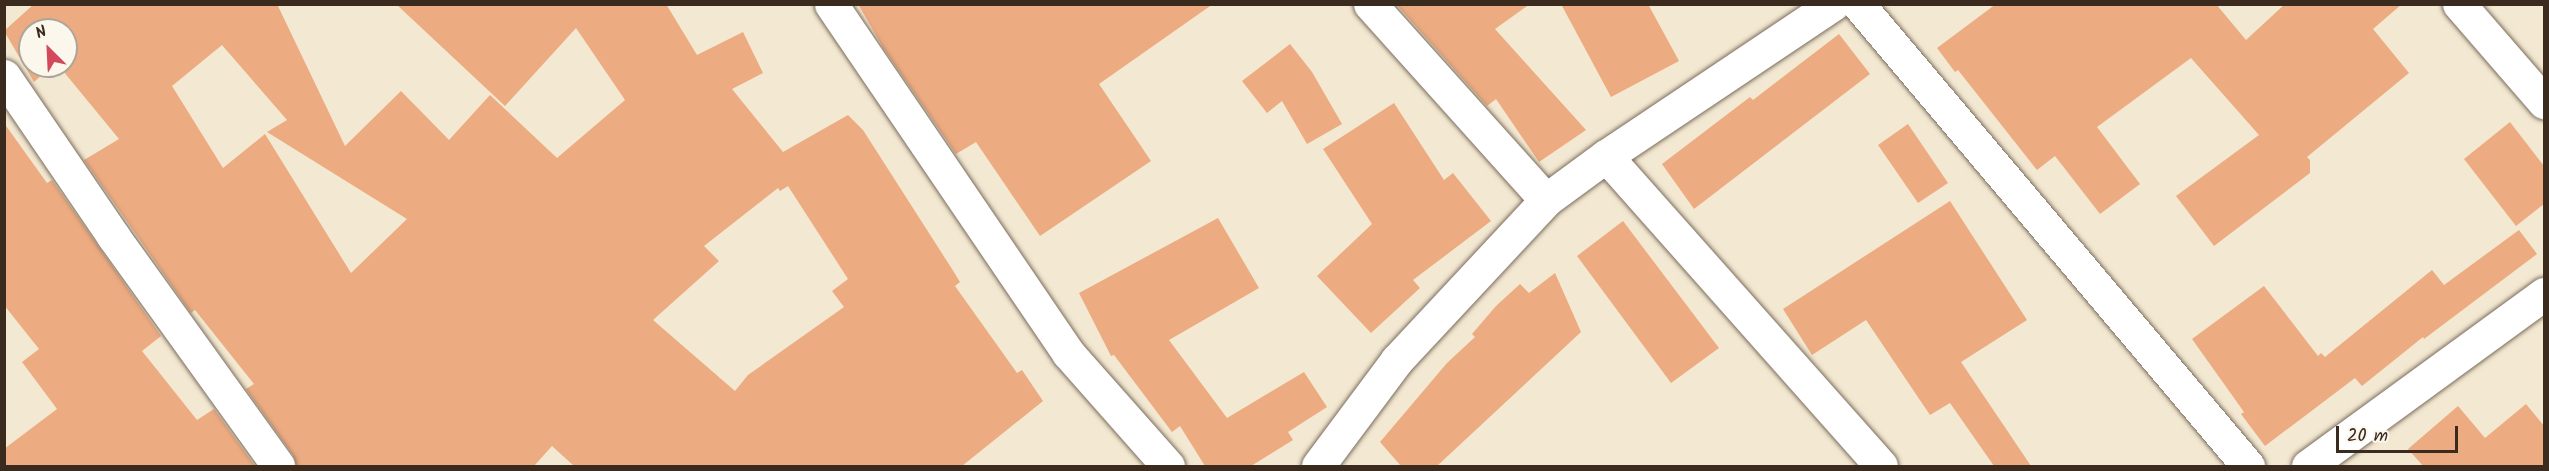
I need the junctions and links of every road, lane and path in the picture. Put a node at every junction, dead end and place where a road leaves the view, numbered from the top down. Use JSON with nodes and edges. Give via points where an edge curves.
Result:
{"nodes":[{"id":1,"x":831,"y":4,"type":"edge"},
{"id":2,"x":1370,"y":4,"type":"edge"},
{"id":3,"x":1833,"y":4,"type":"edge"},
{"id":4,"x":1858,"y":4,"type":"edge"},
{"id":5,"x":2459,"y":4,"type":"edge"},
{"id":6,"x":4,"y":76,"type":"edge"},
{"id":7,"x":2544,"y":102,"type":"edge"},
{"id":8,"x":1606,"y":156,"type":"junction"},
{"id":9,"x":1546,"y":200,"type":"junction"},
{"id":10,"x":2544,"y":294,"type":"edge"},
{"id":11,"x":278,"y":466,"type":"edge"},
{"id":12,"x":1168,"y":466,"type":"edge"},
{"id":13,"x":1318,"y":466,"type":"edge"},
{"id":14,"x":1881,"y":466,"type":"edge"},
{"id":15,"x":2248,"y":466,"type":"edge"},
{"id":16,"x":2308,"y":466,"type":"edge"}],
"edges":[{"from":1,"to":12,"type":"street","via":[[1068,352]]},
{"from":2,"to":9,"type":"street"},
{"from":3,"to":8,"type":"street"},
{"from":4,"to":15,"type":"street"},
{"from":5,"to":7,"type":"street"},
{"from":6,"to":11,"type":"street"},
{"from":8,"to":9,"type":"street"},
{"from":8,"to":14,"type":"street"},
{"from":9,"to":13,"type":"street","via":[[1397,360]]},
{"from":10,"to":16,"type":"street"}]}
